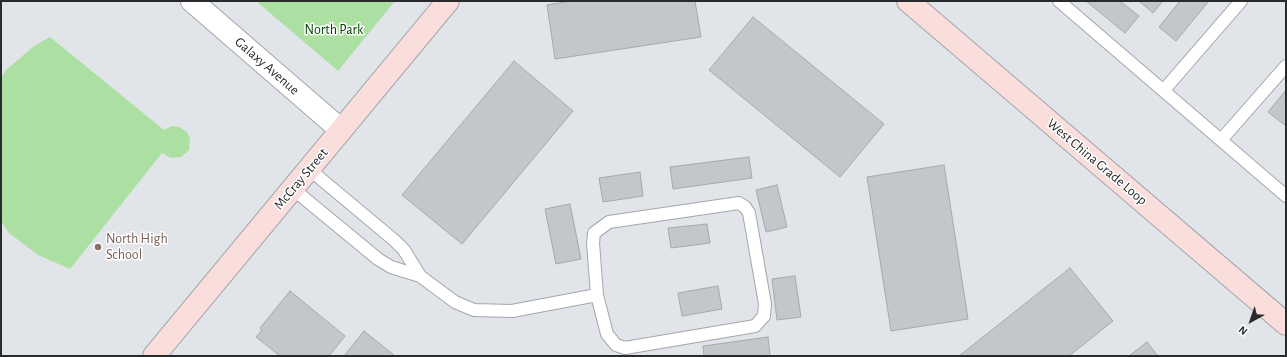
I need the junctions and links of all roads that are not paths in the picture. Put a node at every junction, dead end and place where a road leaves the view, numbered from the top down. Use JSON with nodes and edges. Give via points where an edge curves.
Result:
{"nodes":[{"id":1,"x":192,"y":1,"type":"edge"},
{"id":2,"x":448,"y":1,"type":"edge"},
{"id":3,"x":908,"y":1,"type":"edge"},
{"id":4,"x":1059,"y":1,"type":"edge"},
{"id":5,"x":1241,"y":1,"type":"edge"},
{"id":6,"x":1286,"y":66,"type":"edge"},
{"id":7,"x":1164,"y":90,"type":"junction"},
{"id":8,"x":341,"y":130,"type":"junction"},
{"id":9,"x":1221,"y":140,"type":"junction"},
{"id":10,"x":309,"y":169,"type":"junction"},
{"id":11,"x":293,"y":189,"type":"junction"},
{"id":12,"x":1286,"y":196,"type":"edge"},
{"id":13,"x":420,"y":276,"type":"junction"},
{"id":14,"x":597,"y":295,"type":"junction"},
{"id":15,"x":1286,"y":324,"type":"edge"},
{"id":16,"x":154,"y":356,"type":"edge"}],
"edges":[{"from":1,"to":8,"type":"street","name":"Galaxy Avenue"},
{"from":2,"to":8,"type":"main road","name":"McCray Street"},
{"from":3,"to":15,"type":"main road","name":"West China Grade Loop"},
{"from":4,"to":7,"type":"lane"},
{"from":5,"to":7,"type":"lane"},
{"from":6,"to":9,"type":"lane"},
{"from":7,"to":9,"type":"lane"},
{"from":8,"to":10,"type":"main road","name":"McCray Street"},
{"from":9,"to":12,"type":"lane"},
{"from":10,"to":11,"type":"main road","name":"McCray Street"},
{"from":10,"to":13,"type":"lane","via":[[394,240],[404,250]]},
{"from":11,"to":13,"type":"lane","via":[[391,268]]},
{"from":11,"to":16,"type":"main road","name":"McCray Street"},
{"from":13,"to":14,"type":"lane","via":[[455,302],[474,310],[512,311]]},
{"from":14,"to":14,"type":"lane","via":[[607,334],[616,345],[625,348],[755,326],[764,316],[765,304],[749,214],[739,203],[609,222],[594,233],[592,243]]}]}
